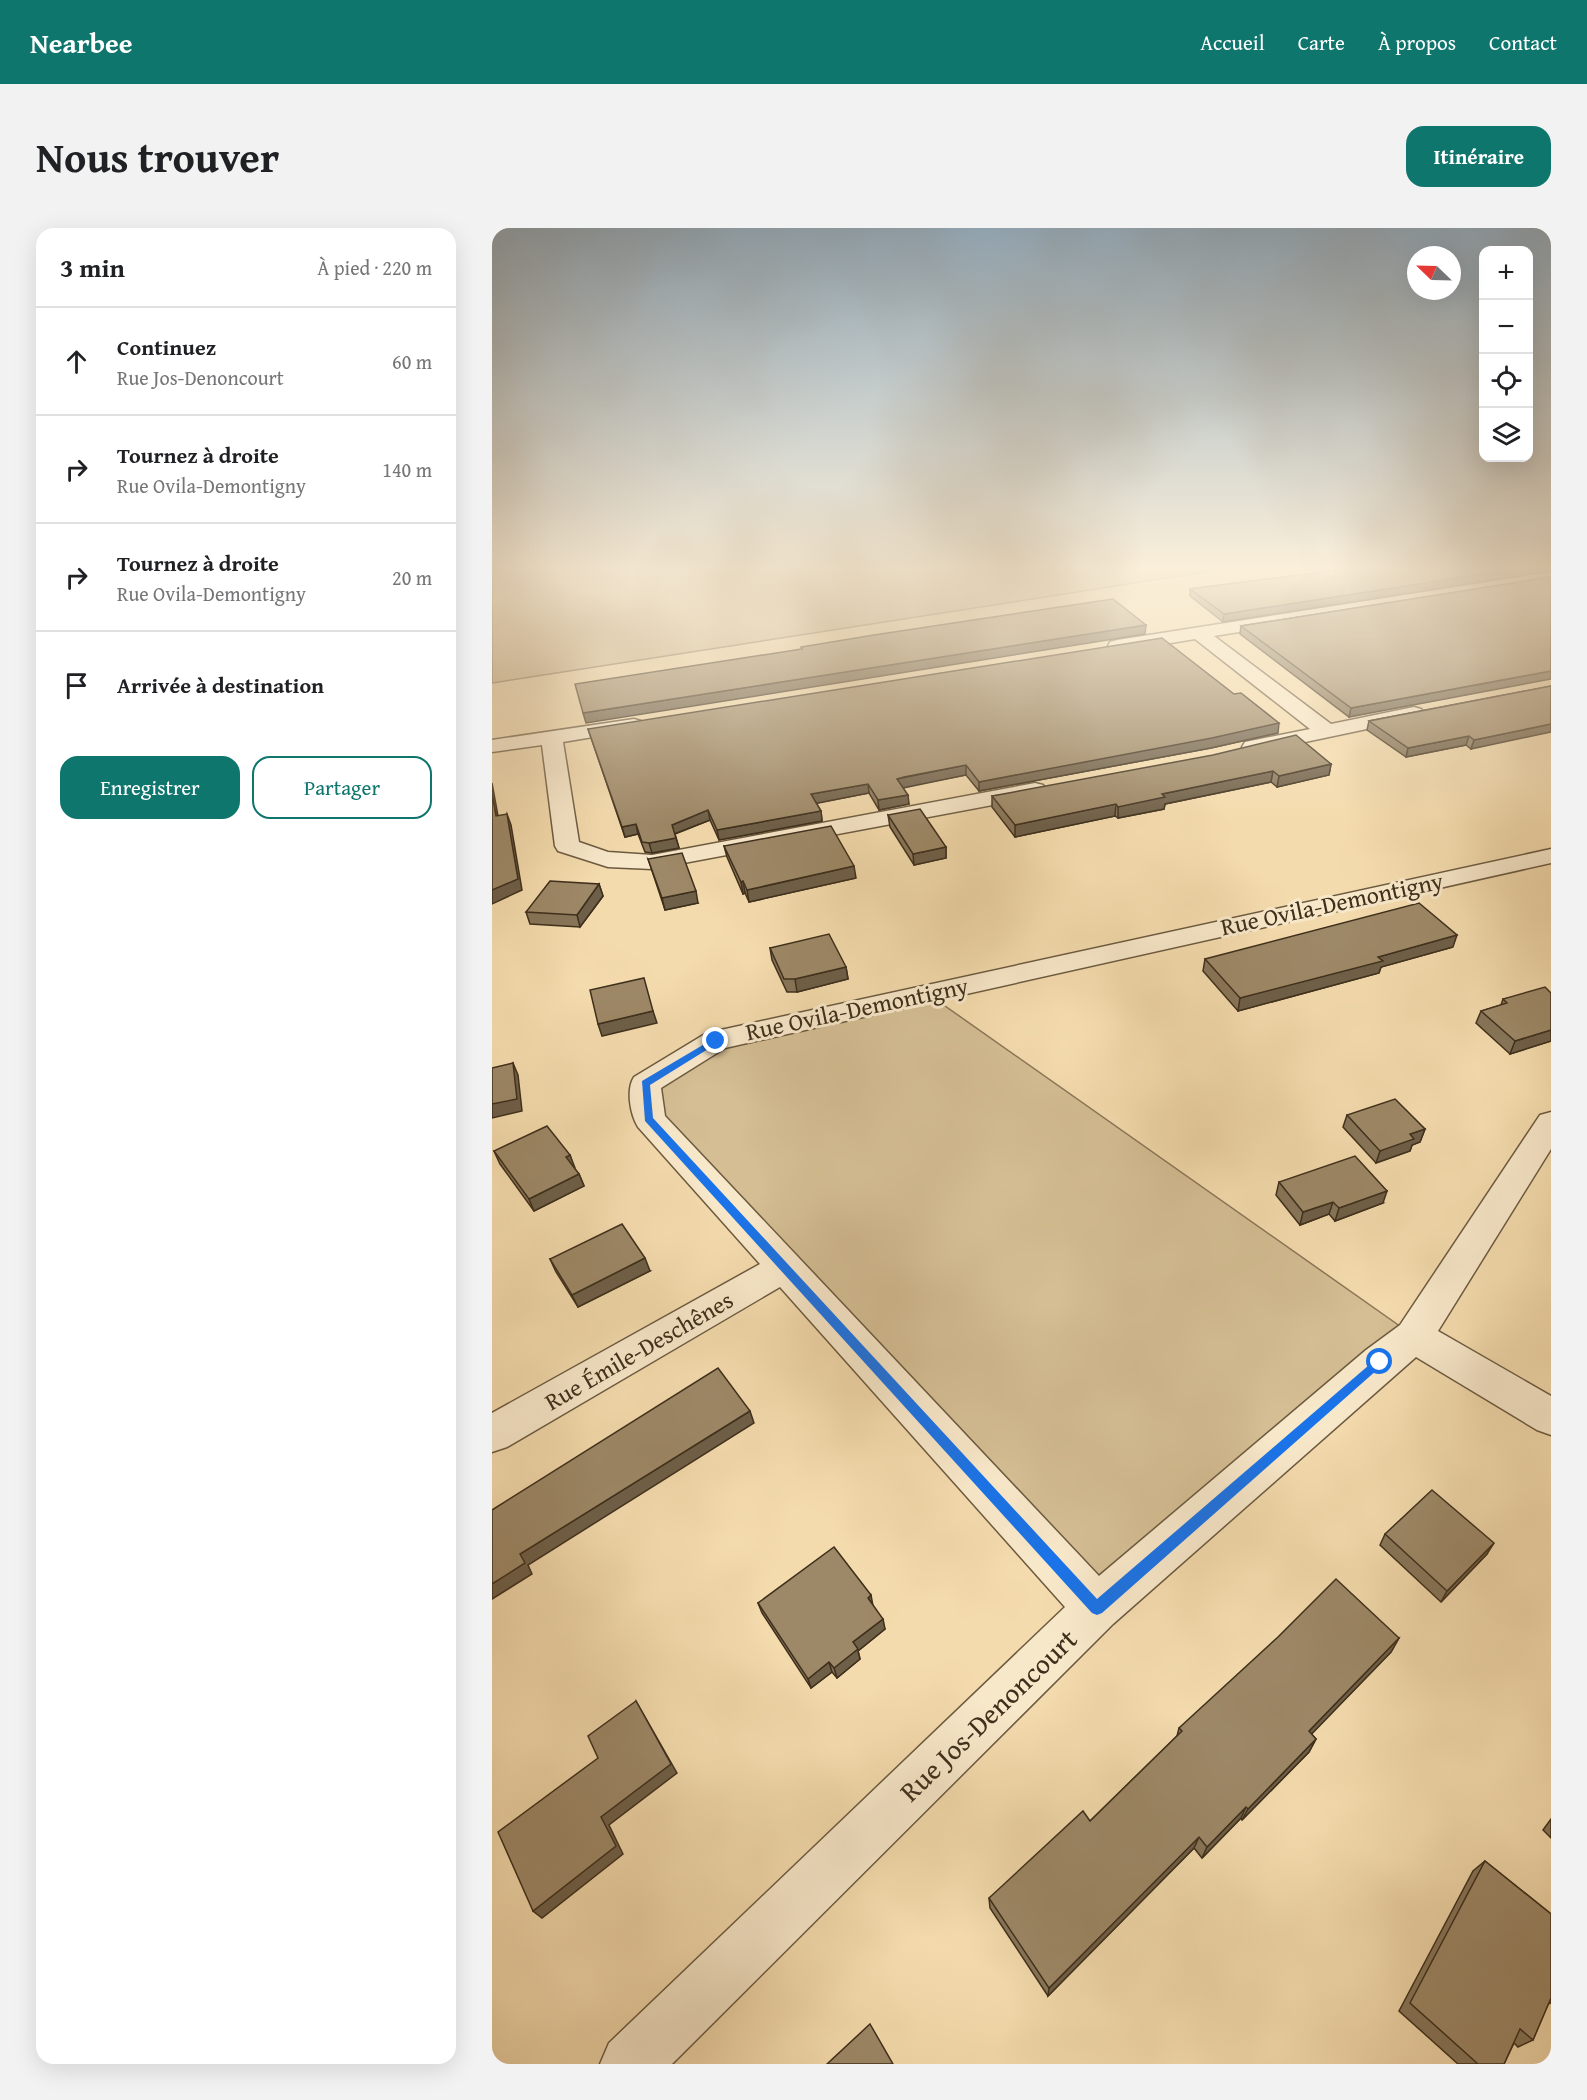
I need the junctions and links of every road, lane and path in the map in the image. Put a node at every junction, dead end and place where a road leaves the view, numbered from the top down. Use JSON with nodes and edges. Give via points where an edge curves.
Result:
{"nodes":[{"id":1,"x":1226,"y":654,"type":"edge"},
{"id":2,"x":1438,"y":708,"type":"edge"},
{"id":3,"x":658,"y":721,"type":"edge"},
{"id":4,"x":1325,"y":730,"type":"junction"},
{"id":5,"x":552,"y":738,"type":"junction"},
{"id":6,"x":492,"y":746,"type":"edge"},
{"id":7,"x":1234,"y":752,"type":"edge"},
{"id":8,"x":1059,"y":786,"type":"edge"},
{"id":9,"x":1551,"y":856,"type":"edge"},
{"id":10,"x":1551,"y":1123,"type":"edge"},
{"id":11,"x":785,"y":1267,"type":"junction"},
{"id":12,"x":1414,"y":1336,"type":"junction"},
{"id":13,"x":1551,"y":1417,"type":"edge"},
{"id":14,"x":492,"y":1434,"type":"edge"},
{"id":15,"x":1097,"y":1608,"type":"junction"},
{"id":16,"x":630,"y":2064,"type":"edge"}],
"edges":[{"from":1,"to":4,"type":"street"},
{"from":2,"to":4,"type":"street"},
{"from":3,"to":5,"type":"street"},
{"from":4,"to":7,"type":"street"},
{"from":5,"to":6,"type":"street"},
{"from":5,"to":8,"type":"street","via":[[567,846],[617,862],[652,862]]},
{"from":9,"to":11,"type":"street","name":"Rue Ovila-Demontigny","via":[[716,1041],[645,1083],[649,1119]]},
{"from":10,"to":12,"type":"street","name":"Rue Jos-Denoncourt"},
{"from":11,"to":14,"type":"street","name":"Rue Émile-Deschênes"},
{"from":11,"to":15,"type":"street","name":"Rue Ovila-Demontigny"},
{"from":12,"to":13,"type":"street"},
{"from":12,"to":15,"type":"street","name":"Rue Jos-Denoncourt"},
{"from":15,"to":16,"type":"street","name":"Rue Jos-Denoncourt"}]}
